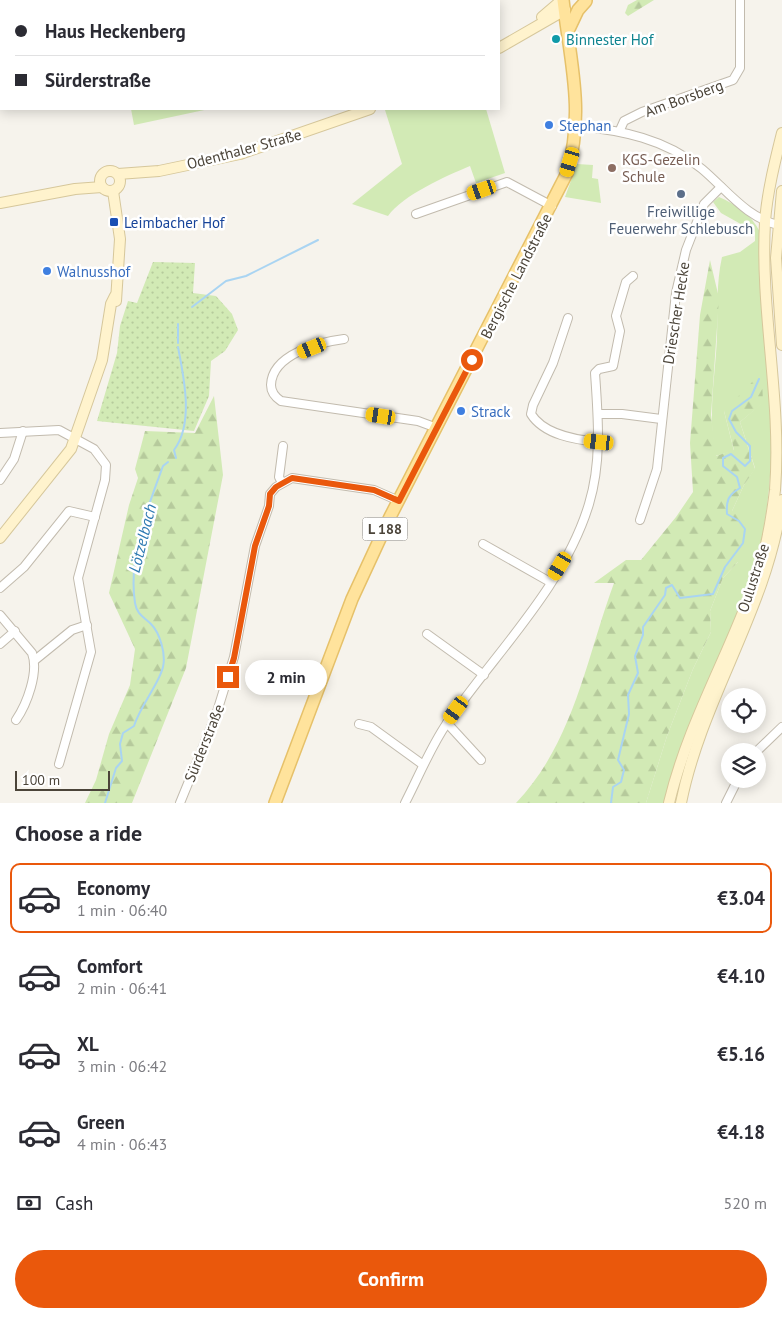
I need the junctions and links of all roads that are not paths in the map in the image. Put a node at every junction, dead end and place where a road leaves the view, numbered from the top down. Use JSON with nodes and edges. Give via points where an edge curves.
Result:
{"nodes":[{"id":1,"x":740,"y":0,"type":"edge"},
{"id":2,"x":588,"y":1,"type":"edge"},
{"id":3,"x":563,"y":3,"type":"edge"},
{"id":4,"x":539,"y":24,"type":"junction"},
{"id":5,"x":568,"y":31,"type":"junction"},
{"id":6,"x":518,"y":36,"type":"junction"},
{"id":7,"x":500,"y":47,"type":"edge"},
{"id":8,"x":367,"y":110,"type":"edge"},
{"id":9,"x":576,"y":126,"type":"junction"},
{"id":10,"x":620,"y":130,"type":"junction"},
{"id":11,"x":782,"y":133,"type":"edge"},
{"id":12,"x":101,"y":182,"type":"junction"},
{"id":13,"x":117,"y":183,"type":"junction"},
{"id":14,"x":721,"y":187,"type":"junction"},
{"id":15,"x":782,"y":193,"type":"edge"},
{"id":16,"x":0,"y":204,"type":"edge"},
{"id":17,"x":552,"y":206,"type":"junction"},
{"id":18,"x":416,"y":214,"type":"dead end"},
{"id":19,"x":765,"y":221,"type":"junction"},
{"id":20,"x":780,"y":226,"type":"edge"},
{"id":21,"x":782,"y":246,"type":"edge"},
{"id":22,"x":776,"y":258,"type":"junction"},
{"id":23,"x":633,"y":276,"type":"dead end"},
{"id":24,"x":568,"y":318,"type":"dead end"},
{"id":25,"x":344,"y":339,"type":"dead end"},
{"id":26,"x":782,"y":345,"type":"edge"},
{"id":27,"x":599,"y":414,"type":"junction"},
{"id":28,"x":661,"y":419,"type":"junction"},
{"id":29,"x":437,"y":428,"type":"junction"},
{"id":30,"x":23,"y":432,"type":"junction"},
{"id":31,"x":0,"y":433,"type":"edge"},
{"id":32,"x":74,"y":438,"type":"junction"},
{"id":33,"x":599,"y":442,"type":"junction"},
{"id":34,"x":283,"y":446,"type":"dead end"},
{"id":35,"x":0,"y":480,"type":"edge"},
{"id":36,"x":282,"y":483,"type":"junction"},
{"id":37,"x":782,"y":500,"type":"edge"},
{"id":38,"x":399,"y":501,"type":"junction"},
{"id":39,"x":94,"y":517,"type":"junction"},
{"id":40,"x":640,"y":520,"type":"dead end"},
{"id":41,"x":0,"y":538,"type":"edge"},
{"id":42,"x":483,"y":544,"type":"dead end"},
{"id":43,"x":550,"y":582,"type":"junction"},
{"id":44,"x":0,"y":588,"type":"edge"},
{"id":45,"x":0,"y":615,"type":"edge"},
{"id":46,"x":87,"y":625,"type":"junction"},
{"id":47,"x":15,"y":631,"type":"junction"},
{"id":48,"x":427,"y":634,"type":"dead end"},
{"id":49,"x":0,"y":644,"type":"edge"},
{"id":50,"x":35,"y":660,"type":"junction"},
{"id":51,"x":484,"y":675,"type":"junction"},
{"id":52,"x":16,"y":720,"type":"dead end"},
{"id":53,"x":447,"y":723,"type":"junction"},
{"id":54,"x":359,"y":724,"type":"dead end"},
{"id":55,"x":782,"y":727,"type":"edge"},
{"id":56,"x":765,"y":743,"type":"edge"},
{"id":57,"x":481,"y":760,"type":"dead end"},
{"id":58,"x":59,"y":764,"type":"dead end"},
{"id":59,"x":422,"y":764,"type":"junction"},
{"id":60,"x":734,"y":788,"type":"edge"},
{"id":61,"x":180,"y":803,"type":"edge"},
{"id":62,"x":275,"y":803,"type":"edge"},
{"id":63,"x":405,"y":803,"type":"edge"},
{"id":64,"x":669,"y":803,"type":"edge"},
{"id":65,"x":681,"y":803,"type":"edge"},
{"id":66,"x":726,"y":803,"type":"edge"}],
"edges":[{"from":1,"to":10,"type":"street","name":"Am Borsberg","via":[[740,68],[733,80],[642,112],[624,122]]},
{"from":2,"to":3,"type":"main road"},
{"from":2,"to":5,"type":"main road","via":[[578,10]]},
{"from":3,"to":4,"type":"main road"},
{"from":3,"to":5,"type":"main road","name":"Bergische Landstraße","number":"L 188"},
{"from":3,"to":6,"type":"main road"},
{"from":4,"to":5,"type":"main road","via":[[557,23]]},
{"from":4,"to":6,"type":"main road"},
{"from":5,"to":9,"type":"main road","name":"Bergische Landstraße","number":"L 188","via":[[576,85]]},
{"from":6,"to":7,"type":"main road"},
{"from":8,"to":13,"type":"main road","name":"Odenthaler Straße","via":[[264,147]]},
{"from":9,"to":10,"type":"street"},
{"from":9,"to":17,"type":"main road","name":"Bergische Landstraße","number":"L 188","via":[[569,168]]},
{"from":10,"to":14,"type":"street","via":[[693,162]]},
{"from":11,"to":19,"type":"main road","name":"Oulustraße"},
{"from":12,"to":13,"type":"main road"},
{"from":12,"to":13,"type":"main road","name":"Odenthaler Straße","via":[[108,171]]},
{"from":12,"to":16,"type":"main road"},
{"from":13,"to":32,"type":"main road","via":[[120,239],[115,296],[91,397]]},
{"from":14,"to":19,"type":"street","via":[[743,208]]},
{"from":14,"to":28,"type":"street","name":"Driescher Hecke","via":[[704,204],[686,250],[676,293]]},
{"from":15,"to":20,"type":"main road"},
{"from":17,"to":18,"type":"street","via":[[506,182]]},
{"from":17,"to":29,"type":"main road","name":"Bergische Landstraße","number":"L 188"},
{"from":19,"to":20,"type":"street"},
{"from":19,"to":64,"type":"main road","name":"Oulustraße","via":[[765,259],[778,414],[779,452],[774,499],[761,563],[690,734]]},
{"from":20,"to":22,"type":"main road"},
{"from":21,"to":22,"type":"main road"},
{"from":22,"to":26,"type":"main road"},
{"from":23,"to":27,"type":"street","via":[[626,282],[616,316],[620,331],[613,366],[595,372]]},
{"from":24,"to":33,"type":"street","via":[[562,341],[531,414],[536,422],[567,437]]},
{"from":25,"to":29,"type":"street","via":[[329,341],[283,361],[272,378],[274,396],[281,401],[418,422]]},
{"from":27,"to":28,"type":"street"},
{"from":27,"to":33,"type":"street"},
{"from":28,"to":40,"type":"street","name":"Driescher Hecke","via":[[658,469]]},
{"from":29,"to":38,"type":"main road","name":"Bergische Landstraße","number":"L 188"},
{"from":30,"to":31,"type":"street"},
{"from":30,"to":32,"type":"street","via":[[59,430]]},
{"from":30,"to":35,"type":"street","via":[[14,459]]},
{"from":32,"to":39,"type":"street","via":[[94,450],[106,464],[105,480]]},
{"from":32,"to":41,"type":"main road"},
{"from":33,"to":43,"type":"street","via":[[590,503],[576,537]]},
{"from":34,"to":36,"type":"street","via":[[278,477]]},
{"from":36,"to":38,"type":"street","via":[[292,478],[374,490]]},
{"from":36,"to":61,"type":"street","name":"Sürderstraße","via":[[270,494],[255,546],[234,658],[216,715]]},
{"from":37,"to":65,"type":"main road","name":"Oulustraße","via":[[764,579],[703,724]]},
{"from":38,"to":62,"type":"main road","name":"Bergische Landstraße","number":"L 188","via":[[352,598]]},
{"from":39,"to":44,"type":"street","via":[[69,511],[24,568]]},
{"from":39,"to":46,"type":"street","via":[[78,578]]},
{"from":42,"to":43,"type":"street"},
{"from":43,"to":51,"type":"street"},
{"from":45,"to":47,"type":"street"},
{"from":46,"to":50,"type":"street","via":[[72,630]]},
{"from":46,"to":58,"type":"street","via":[[91,652]]},
{"from":47,"to":49,"type":"street"},
{"from":47,"to":50,"type":"street"},
{"from":48,"to":51,"type":"street"},
{"from":50,"to":52,"type":"street","via":[[28,692]]},
{"from":51,"to":53,"type":"street"},
{"from":53,"to":57,"type":"street"},
{"from":53,"to":59,"type":"street"},
{"from":54,"to":59,"type":"street","via":[[371,726]]},
{"from":55,"to":56,"type":"street"},
{"from":59,"to":63,"type":"street"},
{"from":60,"to":66,"type":"street"}]}
